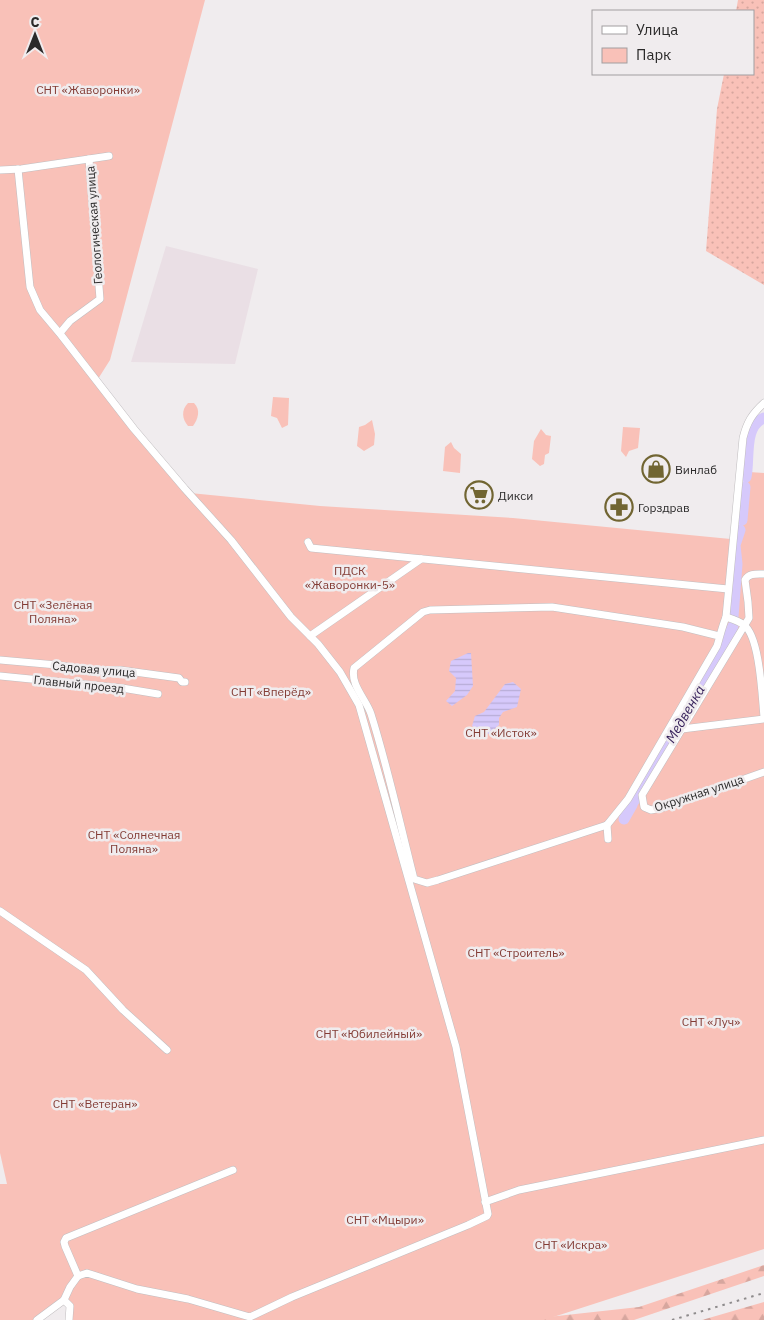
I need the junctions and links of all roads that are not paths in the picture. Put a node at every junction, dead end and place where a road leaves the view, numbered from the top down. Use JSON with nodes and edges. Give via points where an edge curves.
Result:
{"nodes":[{"id":1,"x":109,"y":156,"type":"dead end"},
{"id":2,"x":89,"y":159,"type":"junction"},
{"id":3,"x":18,"y":169,"type":"junction"},
{"id":4,"x":0,"y":170,"type":"edge"},
{"id":5,"x":60,"y":333,"type":"junction"},
{"id":6,"x":764,"y":403,"type":"edge"},
{"id":7,"x":308,"y":542,"type":"dead end"},
{"id":8,"x":421,"y":559,"type":"junction"},
{"id":9,"x":764,"y":574,"type":"edge"},
{"id":10,"x":728,"y":589,"type":"junction"},
{"id":11,"x":726,"y":617,"type":"junction"},
{"id":12,"x":744,"y":625,"type":"junction"},
{"id":13,"x":310,"y":636,"type":"junction"},
{"id":14,"x":720,"y":636,"type":"junction"},
{"id":15,"x":0,"y":660,"type":"edge"},
{"id":16,"x":761,"y":661,"type":"edge"},
{"id":17,"x":0,"y":676,"type":"edge"},
{"id":18,"x":185,"y":682,"type":"dead end"},
{"id":19,"x":158,"y":694,"type":"dead end"},
{"id":20,"x":764,"y":718,"type":"edge"},
{"id":21,"x":682,"y":729,"type":"junction"},
{"id":22,"x":764,"y":772,"type":"edge"},
{"id":23,"x":607,"y":825,"type":"junction"},
{"id":24,"x":608,"y":839,"type":"dead end"},
{"id":25,"x":0,"y":911,"type":"edge"},
{"id":26,"x":167,"y":1050,"type":"dead end"},
{"id":27,"x":764,"y":1140,"type":"edge"},
{"id":28,"x":233,"y":1170,"type":"dead end"},
{"id":29,"x":485,"y":1202,"type":"junction"},
{"id":30,"x":78,"y":1276,"type":"junction"},
{"id":31,"x":64,"y":1300,"type":"junction"},
{"id":32,"x":37,"y":1320,"type":"edge"},
{"id":33,"x":69,"y":1320,"type":"edge"}],
"edges":[{"from":1,"to":2,"type":"street"},
{"from":2,"to":3,"type":"street"},
{"from":2,"to":5,"type":"street","name":"Геологическая улица","via":[[100,299]]},
{"from":3,"to":4,"type":"street"},
{"from":3,"to":5,"type":"street","via":[[30,287],[40,310]]},
{"from":5,"to":13,"type":"street","via":[[134,429]]},
{"from":6,"to":10,"type":"street","via":[[752,414],[743,438]]},
{"from":7,"to":8,"type":"street","via":[[311,548]]},
{"from":8,"to":10,"type":"street"},
{"from":8,"to":13,"type":"street"},
{"from":9,"to":12,"type":"street","name":"Окружная улица","via":[[752,574],[745,580],[749,618]]},
{"from":10,"to":11,"type":"street"},
{"from":11,"to":12,"type":"street"},
{"from":11,"to":14,"type":"street"},
{"from":12,"to":16,"type":"street"},
{"from":12,"to":21,"type":"street","name":"Окружная улица"},
{"from":13,"to":29,"type":"street","via":[[340,672],[360,710],[456,1047]]},
{"from":14,"to":23,"type":"street","via":[[628,799]]},
{"from":14,"to":23,"type":"street","via":[[683,627],[552,608],[430,610],[423,612],[354,668],[354,681],[371,712],[414,879],[427,883],[438,880]]},
{"from":15,"to":18,"type":"street","name":"Садовая улица","via":[[95,671],[120,670],[179,678]]},
{"from":16,"to":20,"type":"street"},
{"from":17,"to":19,"type":"street","name":"Главный проезд"},
{"from":20,"to":21,"type":"street"},
{"from":21,"to":22,"type":"street","name":"Окружная улица","via":[[642,795],[644,807],[651,810],[662,808]]},
{"from":23,"to":24,"type":"street"},
{"from":25,"to":26,"type":"street","via":[[86,970]]},
{"from":27,"to":29,"type":"street","via":[[519,1190]]},
{"from":28,"to":30,"type":"street","via":[[66,1238],[65,1246]]},
{"from":29,"to":30,"type":"street","via":[[487,1216],[250,1317],[188,1298],[137,1289],[92,1274]]},
{"from":30,"to":31,"type":"street"},
{"from":31,"to":32,"type":"street"},
{"from":31,"to":33,"type":"street","via":[[70,1306]]}]}
